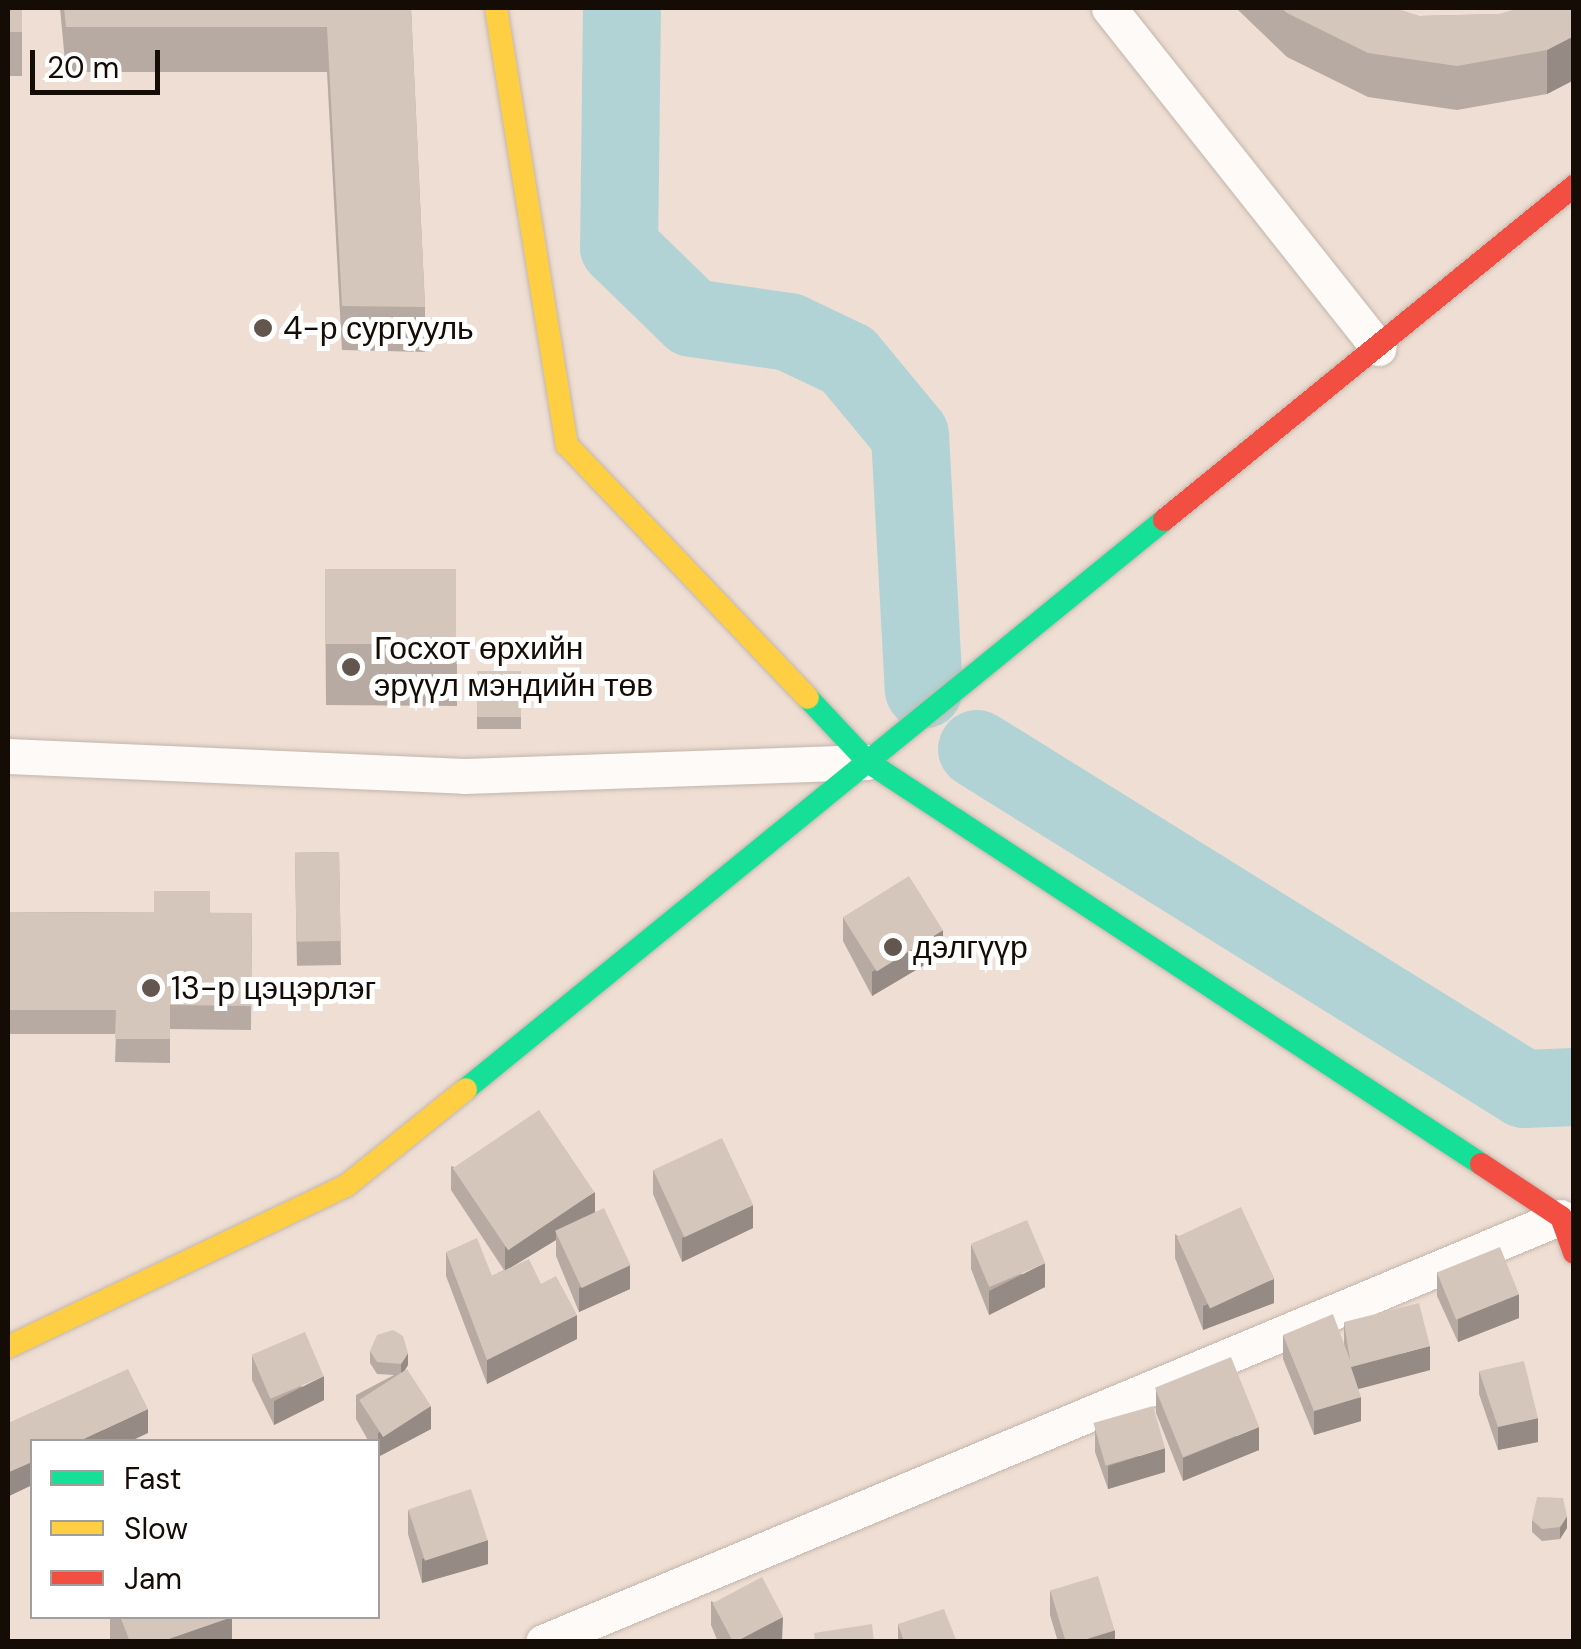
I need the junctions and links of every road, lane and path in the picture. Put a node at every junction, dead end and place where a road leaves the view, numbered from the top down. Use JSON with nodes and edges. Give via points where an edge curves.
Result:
{"nodes":[{"id":1,"x":496,"y":8,"type":"edge"},
{"id":2,"x":1109,"y":8,"type":"edge"},
{"id":3,"x":1574,"y":186,"type":"edge"},
{"id":4,"x":1378,"y":348,"type":"junction"},
{"id":5,"x":8,"y":756,"type":"edge"},
{"id":6,"x":868,"y":762,"type":"junction"},
{"id":7,"x":1561,"y":1217,"type":"junction"},
{"id":8,"x":1574,"y":1254,"type":"edge"},
{"id":9,"x":8,"y":1347,"type":"edge"},
{"id":10,"x":544,"y":1642,"type":"edge"}],
"edges":[{"from":1,"to":6,"type":"street","via":[[568,445]]},
{"from":2,"to":4,"type":"street"},
{"from":3,"to":4,"type":"street"},
{"from":4,"to":6,"type":"street"},
{"from":5,"to":6,"type":"street","via":[[464,776]]},
{"from":6,"to":7,"type":"street"},
{"from":6,"to":9,"type":"street","via":[[346,1186]]},
{"from":7,"to":8,"type":"street"},
{"from":7,"to":10,"type":"street"}]}
